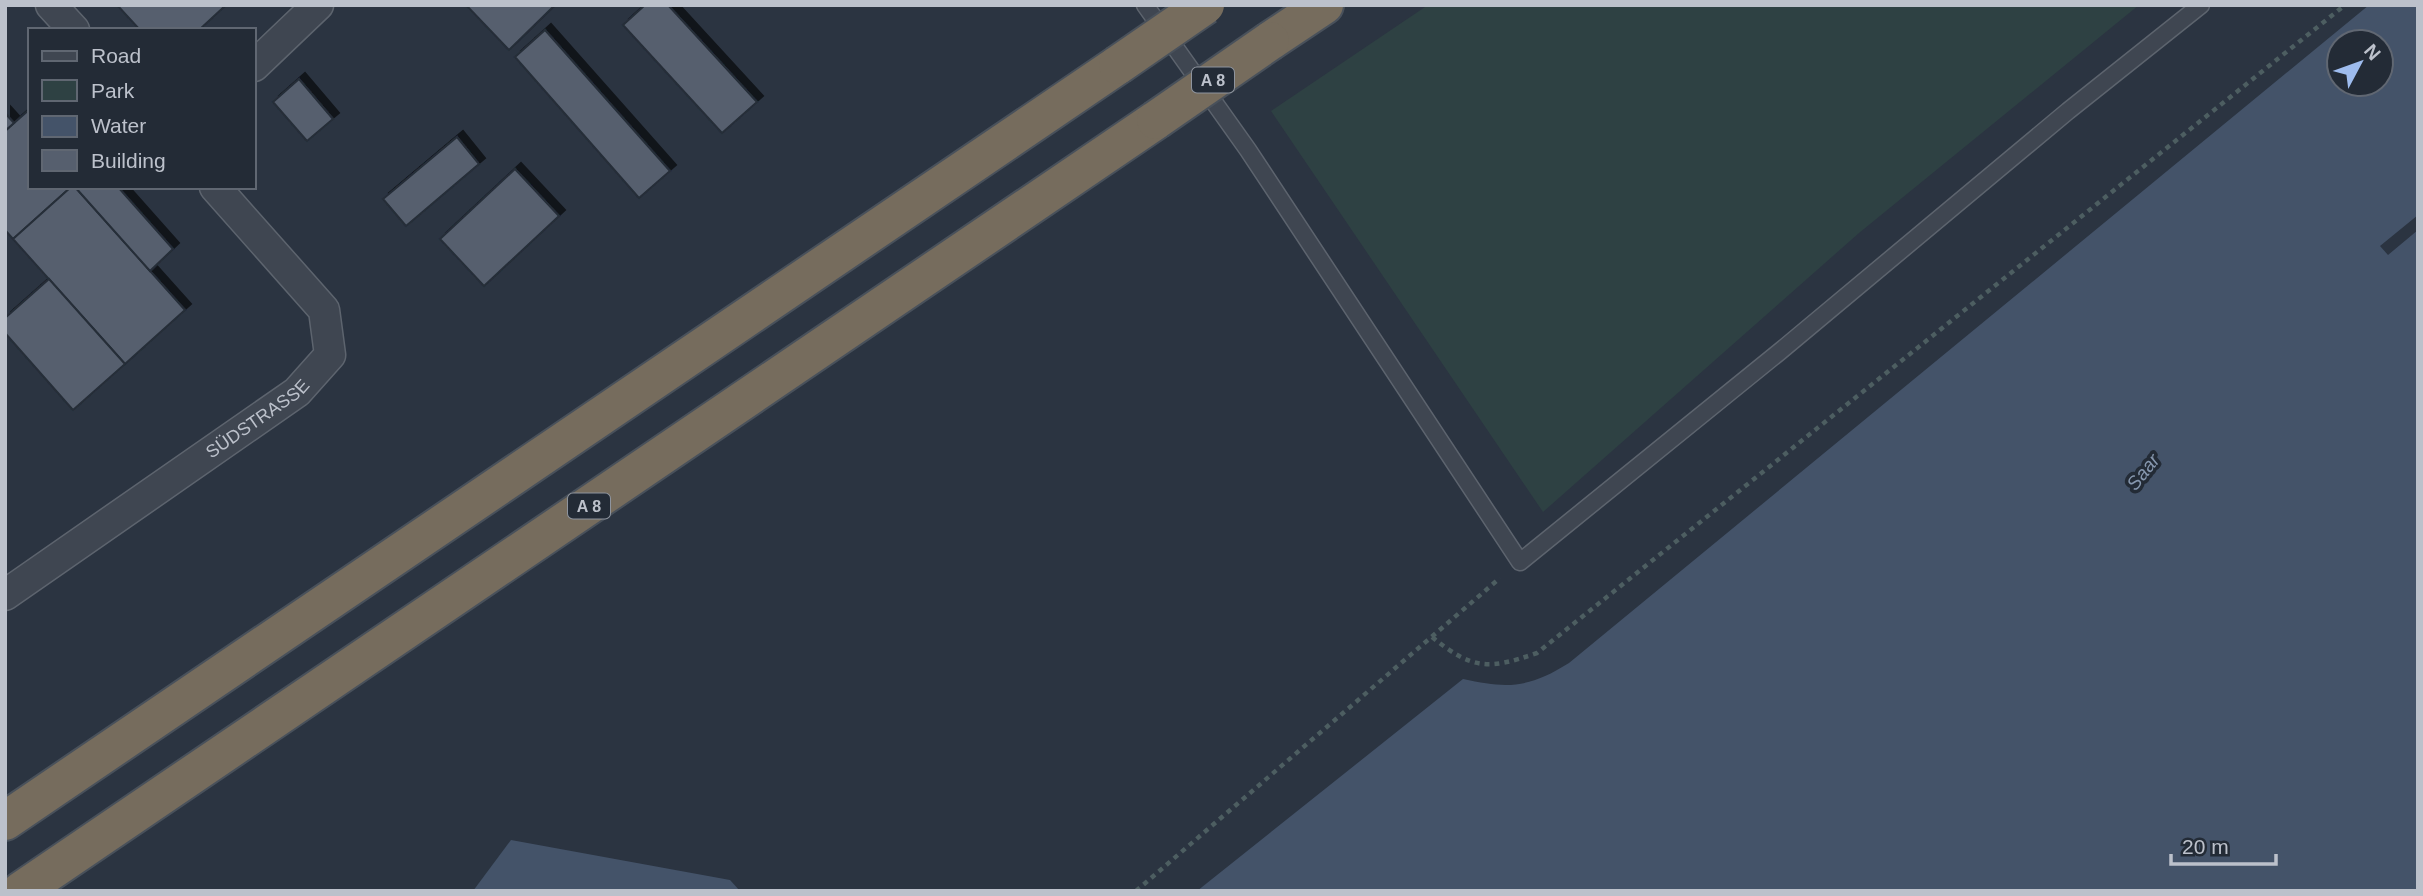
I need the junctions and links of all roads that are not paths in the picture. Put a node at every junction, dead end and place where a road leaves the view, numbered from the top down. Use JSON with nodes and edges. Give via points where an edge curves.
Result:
{"nodes":[{"id":1,"x":51,"y":5,"type":"edge"},
{"id":2,"x":318,"y":5,"type":"edge"},
{"id":3,"x":1145,"y":5,"type":"edge"},
{"id":4,"x":1205,"y":5,"type":"edge"},
{"id":5,"x":1324,"y":5,"type":"edge"},
{"id":6,"x":2200,"y":5,"type":"edge"},
{"id":7,"x":72,"y":28,"type":"edge"},
{"id":8,"x":256,"y":64,"type":"edge"},
{"id":9,"x":217,"y":189,"type":"edge"},
{"id":10,"x":5,"y":595,"type":"edge"},
{"id":11,"x":5,"y":821,"type":"edge"},
{"id":12,"x":20,"y":891,"type":"edge"}],
"edges":[{"from":1,"to":7,"type":"street"},
{"from":2,"to":8,"type":"street"},
{"from":3,"to":6,"type":"lane","via":[[1248,150],[1520,562]]},
{"from":4,"to":11,"type":"highway","bridge":true},
{"from":5,"to":12,"type":"highway","number":"A 8","bridge":true},
{"from":9,"to":10,"type":"street","name":"SÜDSTRASSE","via":[[324,310],[330,355],[297,392]]}]}
